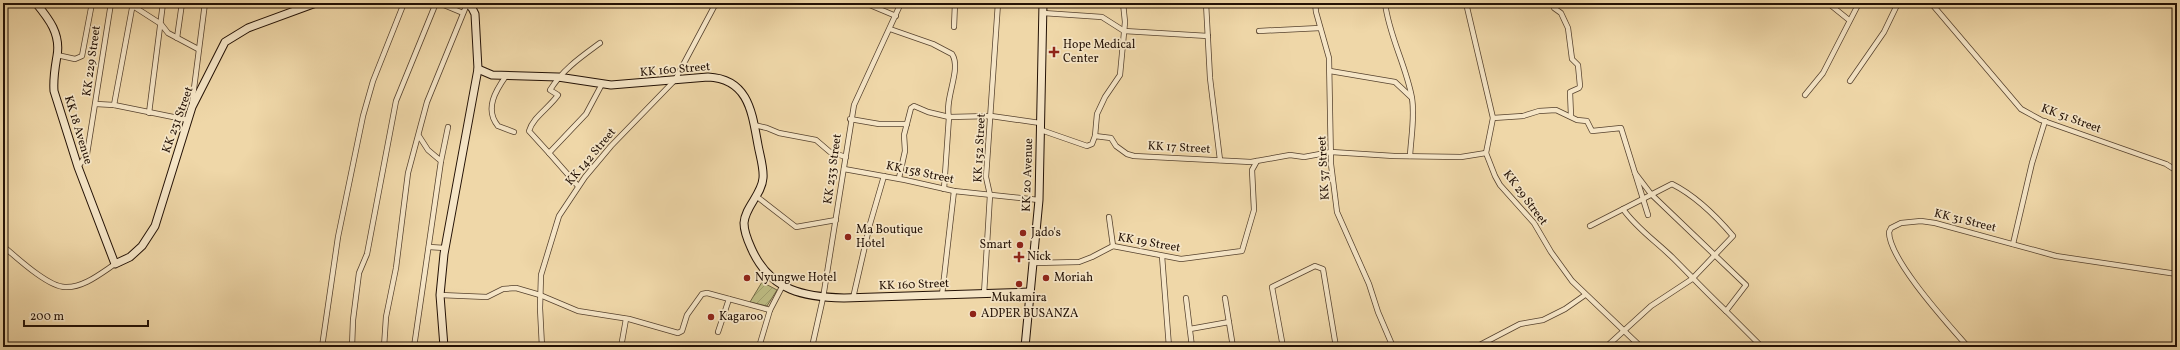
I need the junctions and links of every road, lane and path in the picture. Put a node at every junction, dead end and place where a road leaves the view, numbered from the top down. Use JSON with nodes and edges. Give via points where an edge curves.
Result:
{"nodes":[{"id":1,"x":36,"y":3,"type":"edge"},
{"id":2,"x":92,"y":3,"type":"edge"},
{"id":3,"x":111,"y":3,"type":"edge"},
{"id":4,"x":163,"y":3,"type":"edge"},
{"id":5,"x":182,"y":3,"type":"edge"},
{"id":6,"x":206,"y":3,"type":"edge"},
{"id":7,"x":316,"y":3,"type":"edge"},
{"id":8,"x":404,"y":3,"type":"edge"},
{"id":9,"x":436,"y":3,"type":"edge"},
{"id":10,"x":439,"y":3,"type":"edge"},
{"id":11,"x":716,"y":3,"type":"edge"},
{"id":12,"x":865,"y":3,"type":"edge"},
{"id":13,"x":901,"y":3,"type":"edge"},
{"id":14,"x":955,"y":3,"type":"edge"},
{"id":15,"x":998,"y":3,"type":"edge"},
{"id":16,"x":1043,"y":3,"type":"edge"},
{"id":17,"x":1123,"y":3,"type":"edge"},
{"id":18,"x":1206,"y":3,"type":"edge"},
{"id":19,"x":1315,"y":3,"type":"edge"},
{"id":20,"x":1384,"y":3,"type":"edge"},
{"id":21,"x":1466,"y":3,"type":"edge"},
{"id":22,"x":1553,"y":3,"type":"edge"},
{"id":23,"x":1828,"y":3,"type":"edge"},
{"id":24,"x":1859,"y":3,"type":"edge"},
{"id":25,"x":1898,"y":3,"type":"edge"},
{"id":26,"x":1931,"y":3,"type":"edge"},
{"id":27,"x":133,"y":4,"type":"edge"},
{"id":28,"x":470,"y":4,"type":"edge"},
{"id":29,"x":463,"y":13,"type":"junction"},
{"id":30,"x":1043,"y":13,"type":"junction"},
{"id":31,"x":896,"y":16,"type":"junction"},
{"id":32,"x":1849,"y":20,"type":"junction"},
{"id":33,"x":161,"y":24,"type":"junction"},
{"id":34,"x":954,"y":27,"type":"dead end"},
{"id":35,"x":1320,"y":28,"type":"junction"},
{"id":36,"x":890,"y":29,"type":"junction"},
{"id":37,"x":1124,"y":31,"type":"junction"},
{"id":38,"x":1259,"y":31,"type":"dead end"},
{"id":39,"x":1208,"y":36,"type":"junction"},
{"id":40,"x":177,"y":38,"type":"junction"},
{"id":41,"x":600,"y":43,"type":"dead end"},
{"id":42,"x":198,"y":49,"type":"junction"},
{"id":43,"x":58,"y":55,"type":"junction"},
{"id":44,"x":478,"y":69,"type":"junction"},
{"id":45,"x":1330,"y":71,"type":"junction"},
{"id":46,"x":506,"y":76,"type":"junction"},
{"id":47,"x":558,"y":77,"type":"junction"},
{"id":48,"x":675,"y":80,"type":"junction"},
{"id":49,"x":1850,"y":81,"type":"dead end"},
{"id":50,"x":602,"y":84,"type":"junction"},
{"id":51,"x":1805,"y":95,"type":"dead end"},
{"id":52,"x":1412,"y":97,"type":"junction"},
{"id":53,"x":96,"y":104,"type":"junction"},
{"id":54,"x":114,"y":105,"type":"junction"},
{"id":55,"x":192,"y":107,"type":"junction"},
{"id":56,"x":149,"y":113,"type":"junction"},
{"id":57,"x":949,"y":116,"type":"junction"},
{"id":58,"x":992,"y":116,"type":"junction"},
{"id":59,"x":1570,"y":116,"type":"junction"},
{"id":60,"x":1493,"y":118,"type":"junction"},
{"id":61,"x":850,"y":119,"type":"junction"},
{"id":62,"x":188,"y":120,"type":"junction"},
{"id":63,"x":2045,"y":121,"type":"junction"},
{"id":64,"x":907,"y":124,"type":"junction"},
{"id":65,"x":754,"y":125,"type":"junction"},
{"id":66,"x":1041,"y":126,"type":"junction"},
{"id":67,"x":448,"y":128,"type":"dead end"},
{"id":68,"x":514,"y":132,"type":"dead end"},
{"id":69,"x":419,"y":136,"type":"junction"},
{"id":70,"x":1096,"y":136,"type":"junction"},
{"id":71,"x":1331,"y":152,"type":"junction"},
{"id":72,"x":549,"y":153,"type":"junction"},
{"id":73,"x":1486,"y":153,"type":"junction"},
{"id":74,"x":1410,"y":156,"type":"junction"},
{"id":75,"x":846,"y":158,"type":"junction"},
{"id":76,"x":1220,"y":160,"type":"junction"},
{"id":77,"x":441,"y":161,"type":"junction"},
{"id":78,"x":1257,"y":161,"type":"junction"},
{"id":79,"x":78,"y":167,"type":"junction"},
{"id":80,"x":844,"y":170,"type":"junction"},
{"id":81,"x":2177,"y":172,"type":"edge"},
{"id":82,"x":1636,"y":174,"type":"junction"},
{"id":83,"x":884,"y":176,"type":"junction"},
{"id":84,"x":899,"y":178,"type":"junction"},
{"id":85,"x":578,"y":186,"type":"junction"},
{"id":86,"x":944,"y":189,"type":"junction"},
{"id":87,"x":954,"y":191,"type":"junction"},
{"id":88,"x":1651,"y":194,"type":"junction"},
{"id":89,"x":990,"y":195,"type":"junction"},
{"id":90,"x":756,"y":196,"type":"junction"},
{"id":91,"x":1642,"y":198,"type":"junction"},
{"id":92,"x":1039,"y":200,"type":"junction"},
{"id":93,"x":1623,"y":209,"type":"junction"},
{"id":94,"x":1648,"y":215,"type":"dead end"},
{"id":95,"x":1109,"y":217,"type":"dead end"},
{"id":96,"x":836,"y":220,"type":"junction"},
{"id":97,"x":1590,"y":226,"type":"dead end"},
{"id":98,"x":2013,"y":244,"type":"junction"},
{"id":99,"x":3,"y":246,"type":"edge"},
{"id":100,"x":1113,"y":246,"type":"junction"},
{"id":101,"x":430,"y":247,"type":"junction"},
{"id":102,"x":445,"y":248,"type":"junction"},
{"id":103,"x":1162,"y":256,"type":"junction"},
{"id":104,"x":1715,"y":256,"type":"junction"},
{"id":105,"x":1034,"y":263,"type":"junction"},
{"id":106,"x":115,"y":264,"type":"junction"},
{"id":107,"x":2177,"y":274,"type":"edge"},
{"id":108,"x":1692,"y":279,"type":"junction"},
{"id":109,"x":783,"y":285,"type":"junction"},
{"id":110,"x":1030,"y":292,"type":"junction"},
{"id":111,"x":984,"y":294,"type":"junction"},
{"id":112,"x":440,"y":295,"type":"junction"},
{"id":113,"x":540,"y":295,"type":"junction"},
{"id":114,"x":1584,"y":295,"type":"junction"},
{"id":115,"x":942,"y":296,"type":"junction"},
{"id":116,"x":823,"y":298,"type":"junction"},
{"id":117,"x":853,"y":298,"type":"junction"},
{"id":118,"x":1186,"y":298,"type":"dead end"},
{"id":119,"x":1225,"y":298,"type":"dead end"},
{"id":120,"x":729,"y":299,"type":"junction"},
{"id":121,"x":770,"y":310,"type":"junction"},
{"id":122,"x":1726,"y":311,"type":"junction"},
{"id":123,"x":626,"y":319,"type":"junction"},
{"id":124,"x":1229,"y":322,"type":"junction"},
{"id":125,"x":1190,"y":329,"type":"junction"},
{"id":126,"x":1624,"y":331,"type":"junction"},
{"id":127,"x":718,"y":332,"type":"dead end"},
{"id":128,"x":322,"y":347,"type":"edge"},
{"id":129,"x":352,"y":347,"type":"edge"},
{"id":130,"x":384,"y":347,"type":"edge"},
{"id":131,"x":414,"y":347,"type":"edge"},
{"id":132,"x":444,"y":347,"type":"edge"},
{"id":133,"x":542,"y":347,"type":"edge"},
{"id":134,"x":621,"y":347,"type":"edge"},
{"id":135,"x":759,"y":347,"type":"edge"},
{"id":136,"x":812,"y":347,"type":"edge"},
{"id":137,"x":1025,"y":347,"type":"edge"},
{"id":138,"x":1169,"y":347,"type":"edge"},
{"id":139,"x":1192,"y":347,"type":"edge"},
{"id":140,"x":1233,"y":347,"type":"edge"},
{"id":141,"x":1283,"y":347,"type":"edge"},
{"id":142,"x":1336,"y":347,"type":"edge"},
{"id":143,"x":1393,"y":347,"type":"edge"},
{"id":144,"x":1476,"y":347,"type":"edge"},
{"id":145,"x":1606,"y":347,"type":"edge"},
{"id":146,"x":1641,"y":347,"type":"edge"},
{"id":147,"x":1762,"y":347,"type":"edge"},
{"id":148,"x":1968,"y":347,"type":"edge"}],
"edges":[{"from":1,"to":43,"type":"main road","name":"KK 18 Avenue","via":[[54,28],[58,38]]},
{"from":2,"to":43,"type":"street","via":[[82,56],[75,59]]},
{"from":3,"to":53,"type":"street","name":"KK 229 Street"},
{"from":4,"to":33,"type":"street"},
{"from":5,"to":40,"type":"street"},
{"from":6,"to":42,"type":"street"},
{"from":7,"to":55,"type":"main road","name":"KK 231 Street","via":[[248,28],[225,42]]},
{"from":8,"to":128,"type":"street","via":[[373,81],[363,116],[338,237]]},
{"from":9,"to":129,"type":"street","via":[[396,101],[367,254],[359,273]]},
{"from":10,"to":29,"type":"street"},
{"from":11,"to":48,"type":"street","name":"KK 142 Street"},
{"from":12,"to":31,"type":"street"},
{"from":13,"to":31,"type":"street","name":"KK 233 Street"},
{"from":14,"to":34,"type":"street"},
{"from":15,"to":58,"type":"street","name":"KK 152 Street"},
{"from":16,"to":30,"type":"main road","name":"KK 20 Avenue"},
{"from":17,"to":37,"type":"street"},
{"from":18,"to":39,"type":"street"},
{"from":19,"to":35,"type":"street","name":"KK 37 Street"},
{"from":20,"to":52,"type":"street","via":[[1388,26]]},
{"from":21,"to":60,"type":"street"},
{"from":22,"to":59,"type":"street","via":[[1554,8],[1561,12],[1568,28],[1572,60],[1577,64],[1579,71],[1580,87],[1571,90],[1569,94]]},
{"from":23,"to":32,"type":"street"},
{"from":24,"to":32,"type":"street"},
{"from":25,"to":49,"type":"street","via":[[1884,32]]},
{"from":26,"to":63,"type":"street","name":"KK 51 Street","via":[[2015,103]]},
{"from":27,"to":33,"type":"street"},
{"from":27,"to":54,"type":"street"},
{"from":28,"to":29,"type":"street"},
{"from":28,"to":44,"type":"main road","via":[[476,23]]},
{"from":29,"to":69,"type":"street","via":[[427,102]]},
{"from":30,"to":37,"type":"street","via":[[1102,17]]},
{"from":30,"to":66,"type":"main road","name":"KK 20 Avenue"},
{"from":31,"to":36,"type":"street","name":"KK 233 Street"},
{"from":32,"to":51,"type":"street","via":[[1823,73]]},
{"from":33,"to":40,"type":"street","via":[[168,33]]},
{"from":33,"to":56,"type":"street"},
{"from":35,"to":38,"type":"street"},
{"from":35,"to":45,"type":"street","name":"KK 37 Street"},
{"from":36,"to":57,"type":"street","via":[[933,44],[953,56],[953,83],[947,107]]},
{"from":36,"to":61,"type":"street","name":"KK 233 Street","via":[[858,95]]},
{"from":37,"to":39,"type":"street"},
{"from":37,"to":70,"type":"street","via":[[1120,75],[1097,114]]},
{"from":39,"to":76,"type":"street","via":[[1210,78]]},
{"from":40,"to":42,"type":"street"},
{"from":41,"to":47,"type":"street"},
{"from":42,"to":55,"type":"street"},
{"from":43,"to":79,"type":"main road","name":"KK 18 Avenue","via":[[53,81],[54,91]]},
{"from":44,"to":46,"type":"main road","name":"KK 160 Street","via":[[492,75]]},
{"from":44,"to":102,"type":"main road"},
{"from":45,"to":52,"type":"street","via":[[1395,82]]},
{"from":45,"to":71,"type":"street","name":"KK 37 Street"},
{"from":46,"to":47,"type":"main road","name":"KK 160 Street"},
{"from":46,"to":68,"type":"street","via":[[493,97],[492,112],[498,126]]},
{"from":47,"to":50,"type":"main road","name":"KK 160 Street"},
{"from":47,"to":72,"type":"street","via":[[550,90],[558,95],[530,126],[529,131]]},
{"from":48,"to":50,"type":"main road","name":"KK 160 Street","via":[[627,85]]},
{"from":48,"to":65,"type":"main road","name":"KK 160 Street","via":[[708,77],[727,80],[744,95]]},
{"from":48,"to":85,"type":"street","name":"KK 142 Street","via":[[629,127]]},
{"from":50,"to":72,"type":"street","via":[[586,114]]},
{"from":52,"to":74,"type":"street"},
{"from":53,"to":54,"type":"street"},
{"from":53,"to":79,"type":"street","name":"KK 229 Street","via":[[87,154]]},
{"from":54,"to":56,"type":"street"},
{"from":55,"to":62,"type":"main road","name":"KK 231 Street"},
{"from":56,"to":62,"type":"street"},
{"from":57,"to":58,"type":"street"},
{"from":57,"to":64,"type":"street","via":[[913,106]]},
{"from":57,"to":86,"type":"street"},
{"from":58,"to":66,"type":"street"},
{"from":58,"to":89,"type":"street","name":"KK 152 Street","via":[[986,177]]},
{"from":59,"to":60,"type":"street","via":[[1559,110],[1550,110],[1522,116]]},
{"from":59,"to":82,"type":"street","via":[[1576,120],[1587,121],[1592,131],[1621,128]]},
{"from":60,"to":73,"type":"street"},
{"from":61,"to":64,"type":"street","via":[[879,124]]},
{"from":61,"to":75,"type":"street","name":"KK 233 Street"},
{"from":62,"to":106,"type":"main road","name":"KK 231 Street","via":[[155,226],[142,246],[130,257]]},
{"from":63,"to":81,"type":"street","name":"KK 51 Street","via":[[2166,164]]},
{"from":63,"to":98,"type":"street","via":[[2032,163]]},
{"from":64,"to":84,"type":"street","via":[[904,135],[906,151]]},
{"from":65,"to":75,"type":"street","via":[[816,140],[834,154]]},
{"from":65,"to":90,"type":"main road","name":"KK 160 Street","via":[[763,174]]},
{"from":66,"to":70,"type":"street","via":[[1086,146],[1092,144]]},
{"from":66,"to":92,"type":"main road","name":"KK 20 Avenue"},
{"from":67,"to":77,"type":"street"},
{"from":69,"to":77,"type":"street","via":[[428,150]]},
{"from":69,"to":130,"type":"street","via":[[408,173],[396,268],[386,317]]},
{"from":70,"to":76,"type":"street","name":"KK 17 Street","via":[[1111,138],[1116,146],[1134,156]]},
{"from":71,"to":74,"type":"street","name":"KK 17 Street"},
{"from":71,"to":78,"type":"street","name":"KK 17 Street"},
{"from":71,"to":143,"type":"street","name":"KK 37 Street","via":[[1337,212]]},
{"from":72,"to":85,"type":"street"},
{"from":73,"to":74,"type":"street","name":"KK 17 Street","via":[[1461,157]]},
{"from":73,"to":114,"type":"street","name":"KK 29 Street","via":[[1500,185],[1534,223],[1551,252]]},
{"from":75,"to":80,"type":"street","name":"KK 233 Street"},
{"from":76,"to":78,"type":"street","name":"KK 17 Street"},
{"from":77,"to":101,"type":"street"},
{"from":78,"to":103,"type":"street","name":"KK 19 Street","via":[[1252,170],[1254,210],[1243,250],[1181,259]]},
{"from":79,"to":106,"type":"main road","name":"KK 18 Avenue"},
{"from":80,"to":83,"type":"street","name":"KK 158 Street"},
{"from":80,"to":96,"type":"street","name":"KK 233 Street"},
{"from":82,"to":88,"type":"street"},
{"from":82,"to":91,"type":"street"},
{"from":83,"to":84,"type":"street","name":"KK 158 Street"},
{"from":83,"to":117,"type":"street"},
{"from":84,"to":86,"type":"street","name":"KK 158 Street"},
{"from":85,"to":113,"type":"street","name":"KK 142 Street","via":[[553,230],[544,264]]},
{"from":86,"to":87,"type":"street","name":"KK 158 Street"},
{"from":87,"to":89,"type":"street","name":"KK 158 Street"},
{"from":87,"to":115,"type":"street"},
{"from":88,"to":91,"type":"street"},
{"from":88,"to":104,"type":"street"},
{"from":88,"to":104,"type":"street","via":[[1672,184],[1684,190],[1717,217],[1733,236]]},
{"from":89,"to":92,"type":"street","name":"KK 158 Street"},
{"from":89,"to":111,"type":"street","name":"KK 152 Street"},
{"from":90,"to":96,"type":"street","via":[[796,227]]},
{"from":90,"to":109,"type":"main road","name":"KK 160 Street","via":[[746,217],[746,237],[764,272]]},
{"from":91,"to":93,"type":"street"},
{"from":91,"to":94,"type":"street"},
{"from":92,"to":105,"type":"main road","name":"KK 20 Avenue"},
{"from":93,"to":97,"type":"street"},
{"from":93,"to":108,"type":"street","via":[[1632,222],[1674,259]]},
{"from":95,"to":100,"type":"street"},
{"from":96,"to":116,"type":"street","name":"KK 233 Street"},
{"from":98,"to":107,"type":"street","name":"KK 31 Street","via":[[2056,256]]},
{"from":98,"to":148,"type":"street","name":"KK 31 Street","via":[[1921,221],[1901,223],[1890,230],[1890,241],[1904,267]]},
{"from":99,"to":106,"type":"street","via":[[53,284],[63,288],[79,285]]},
{"from":100,"to":103,"type":"street","name":"KK 19 Street"},
{"from":100,"to":105,"type":"street","name":"KK 19 Street","via":[[1080,262]]},
{"from":101,"to":102,"type":"street"},
{"from":101,"to":131,"type":"street"},
{"from":102,"to":112,"type":"main road"},
{"from":103,"to":138,"type":"street"},
{"from":104,"to":108,"type":"street"},
{"from":104,"to":122,"type":"street","via":[[1746,285]]},
{"from":105,"to":110,"type":"main road","name":"KK 20 Avenue"},
{"from":108,"to":122,"type":"street"},
{"from":108,"to":126,"type":"street","via":[[1651,306]]},
{"from":109,"to":116,"type":"main road","name":"KK 160 Street"},
{"from":109,"to":121,"type":"street"},
{"from":110,"to":111,"type":"main road","name":"KK 160 Street"},
{"from":110,"to":137,"type":"main road","name":"KK 20 Avenue"},
{"from":111,"to":115,"type":"main road","name":"KK 160 Street"},
{"from":112,"to":113,"type":"street","via":[[487,297],[511,287]]},
{"from":112,"to":132,"type":"main road"},
{"from":113,"to":123,"type":"street","via":[[578,311]]},
{"from":113,"to":133,"type":"street","name":"KK 142 Street"},
{"from":114,"to":126,"type":"street","name":"KK 29 Street"},
{"from":114,"to":144,"type":"street","via":[[1565,309],[1543,320],[1520,324]]},
{"from":115,"to":117,"type":"main road","name":"KK 160 Street"},
{"from":116,"to":117,"type":"main road","name":"KK 160 Street"},
{"from":116,"to":136,"type":"street","name":"KK 233 Street"},
{"from":118,"to":125,"type":"street"},
{"from":119,"to":124,"type":"street"},
{"from":120,"to":121,"type":"street"},
{"from":120,"to":123,"type":"street","via":[[702,294],[687,315],[682,331],[678,334]]},
{"from":120,"to":127,"type":"street"},
{"from":121,"to":135,"type":"street"},
{"from":122,"to":147,"type":"street"},
{"from":123,"to":134,"type":"street"},
{"from":124,"to":125,"type":"street"},
{"from":124,"to":140,"type":"street"},
{"from":125,"to":139,"type":"street"},
{"from":126,"to":145,"type":"street"},
{"from":126,"to":146,"type":"street","name":"KK 29 Street"},
{"from":141,"to":142,"type":"street","via":[[1272,287],[1316,266],[1323,269]]}]}
